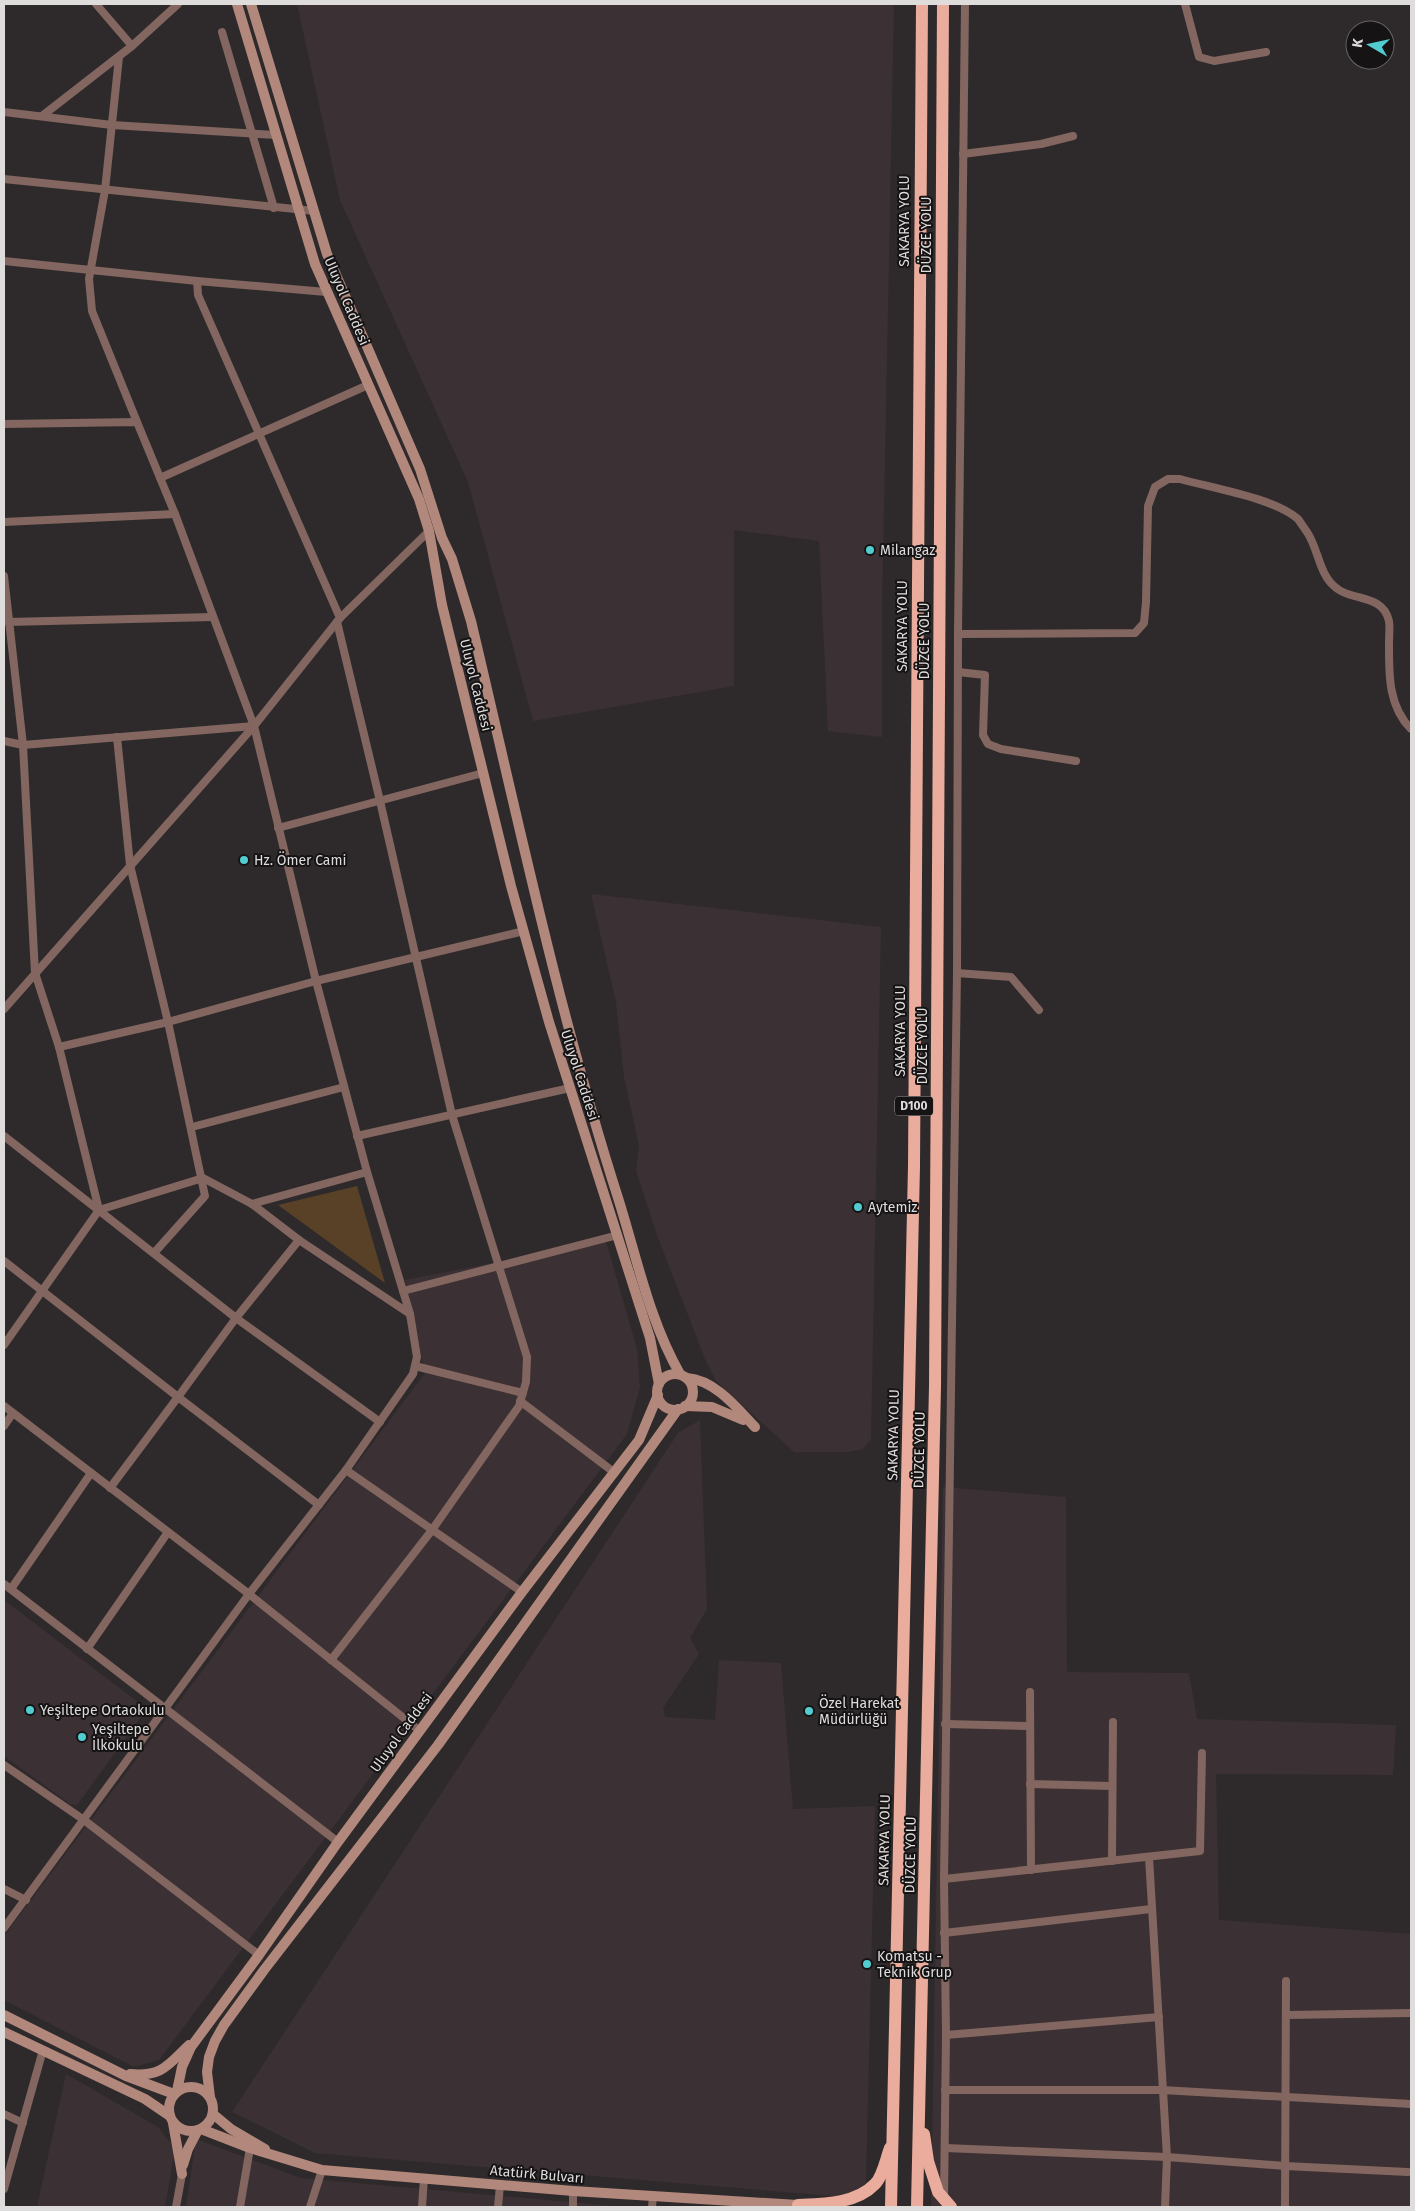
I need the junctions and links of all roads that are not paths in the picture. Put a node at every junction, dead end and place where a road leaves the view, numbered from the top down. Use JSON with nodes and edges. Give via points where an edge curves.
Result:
{"nodes":[{"id":1,"x":96,"y":4,"type":"edge"},
{"id":2,"x":178,"y":4,"type":"edge"},
{"id":3,"x":237,"y":4,"type":"edge"},
{"id":4,"x":251,"y":4,"type":"edge"},
{"id":5,"x":922,"y":4,"type":"edge"},
{"id":6,"x":943,"y":4,"type":"edge"},
{"id":7,"x":965,"y":4,"type":"edge"},
{"id":8,"x":1185,"y":4,"type":"edge"},
{"id":9,"x":222,"y":32,"type":"dead end"},
{"id":10,"x":132,"y":46,"type":"junction"},
{"id":11,"x":1266,"y":52,"type":"dead end"},
{"id":12,"x":119,"y":56,"type":"junction"},
{"id":13,"x":4,"y":112,"type":"edge"},
{"id":14,"x":42,"y":116,"type":"junction"},
{"id":15,"x":112,"y":125,"type":"junction"},
{"id":16,"x":252,"y":135,"type":"junction"},
{"id":17,"x":276,"y":136,"type":"junction"},
{"id":18,"x":1073,"y":136,"type":"dead end"},
{"id":19,"x":963,"y":154,"type":"junction"},
{"id":20,"x":4,"y":179,"type":"edge"},
{"id":21,"x":105,"y":190,"type":"junction"},
{"id":22,"x":274,"y":208,"type":"junction"},
{"id":23,"x":299,"y":210,"type":"junction"},
{"id":24,"x":314,"y":211,"type":"junction"},
{"id":25,"x":4,"y":262,"type":"edge"},
{"id":26,"x":90,"y":270,"type":"junction"},
{"id":27,"x":197,"y":281,"type":"junction"},
{"id":28,"x":326,"y":292,"type":"junction"},
{"id":29,"x":368,"y":385,"type":"junction"},
{"id":30,"x":137,"y":422,"type":"junction"},
{"id":31,"x":4,"y":424,"type":"edge"},
{"id":32,"x":260,"y":433,"type":"junction"},
{"id":33,"x":160,"y":478,"type":"junction"},
{"id":34,"x":433,"y":509,"type":"junction"},
{"id":35,"x":175,"y":514,"type":"junction"},
{"id":36,"x":4,"y":522,"type":"edge"},
{"id":37,"x":429,"y":531,"type":"junction"},
{"id":38,"x":4,"y":576,"type":"edge"},
{"id":39,"x":213,"y":617,"type":"junction"},
{"id":40,"x":338,"y":620,"type":"junction"},
{"id":41,"x":8,"y":622,"type":"junction"},
{"id":42,"x":958,"y":634,"type":"junction"},
{"id":43,"x":958,"y":672,"type":"junction"},
{"id":44,"x":254,"y":726,"type":"junction"},
{"id":45,"x":1411,"y":729,"type":"edge"},
{"id":46,"x":117,"y":737,"type":"junction"},
{"id":47,"x":4,"y":741,"type":"edge"},
{"id":48,"x":22,"y":745,"type":"junction"},
{"id":49,"x":1076,"y":761,"type":"dead end"},
{"id":50,"x":483,"y":773,"type":"junction"},
{"id":51,"x":380,"y":801,"type":"junction"},
{"id":52,"x":278,"y":828,"type":"junction"},
{"id":53,"x":130,"y":865,"type":"junction"},
{"id":54,"x":524,"y":932,"type":"junction"},
{"id":55,"x":415,"y":956,"type":"junction"},
{"id":56,"x":35,"y":973,"type":"junction"},
{"id":57,"x":957,"y":973,"type":"junction"},
{"id":58,"x":316,"y":981,"type":"junction"},
{"id":59,"x":4,"y":1009,"type":"edge"},
{"id":60,"x":1039,"y":1010,"type":"dead end"},
{"id":61,"x":168,"y":1022,"type":"junction"},
{"id":62,"x":59,"y":1048,"type":"junction"},
{"id":63,"x":344,"y":1087,"type":"junction"},
{"id":64,"x":570,"y":1088,"type":"junction"},
{"id":65,"x":452,"y":1115,"type":"junction"},
{"id":66,"x":192,"y":1127,"type":"junction"},
{"id":67,"x":4,"y":1136,"type":"edge"},
{"id":68,"x":358,"y":1136,"type":"junction"},
{"id":69,"x":367,"y":1172,"type":"junction"},
{"id":70,"x":203,"y":1178,"type":"junction"},
{"id":71,"x":252,"y":1204,"type":"junction"},
{"id":72,"x":99,"y":1210,"type":"junction"},
{"id":73,"x":618,"y":1235,"type":"junction"},
{"id":74,"x":299,"y":1240,"type":"junction"},
{"id":75,"x":154,"y":1253,"type":"junction"},
{"id":76,"x":4,"y":1262,"type":"edge"},
{"id":77,"x":501,"y":1267,"type":"junction"},
{"id":78,"x":42,"y":1291,"type":"junction"},
{"id":79,"x":403,"y":1291,"type":"junction"},
{"id":80,"x":410,"y":1314,"type":"junction"},
{"id":81,"x":236,"y":1318,"type":"junction"},
{"id":82,"x":4,"y":1345,"type":"edge"},
{"id":83,"x":415,"y":1366,"type":"junction"},
{"id":84,"x":684,"y":1376,"type":"junction"},
{"id":85,"x":659,"y":1384,"type":"junction"},
{"id":86,"x":658,"y":1395,"type":"junction"},
{"id":87,"x":178,"y":1397,"type":"junction"},
{"id":88,"x":521,"y":1397,"type":"junction"},
{"id":89,"x":4,"y":1406,"type":"edge"},
{"id":90,"x":682,"y":1408,"type":"junction"},
{"id":91,"x":13,"y":1413,"type":"junction"},
{"id":92,"x":380,"y":1422,"type":"junction"},
{"id":93,"x":4,"y":1426,"type":"edge"},
{"id":94,"x":346,"y":1470,"type":"junction"},
{"id":95,"x":91,"y":1473,"type":"junction"},
{"id":96,"x":615,"y":1473,"type":"junction"},
{"id":97,"x":110,"y":1488,"type":"junction"},
{"id":98,"x":319,"y":1504,"type":"junction"},
{"id":99,"x":432,"y":1530,"type":"junction"},
{"id":100,"x":168,"y":1532,"type":"junction"},
{"id":101,"x":4,"y":1584,"type":"edge"},
{"id":102,"x":11,"y":1589,"type":"junction"},
{"id":103,"x":522,"y":1592,"type":"junction"},
{"id":104,"x":249,"y":1594,"type":"junction"},
{"id":105,"x":87,"y":1649,"type":"junction"},
{"id":106,"x":331,"y":1660,"type":"junction"},
{"id":107,"x":1030,"y":1692,"type":"dead end"},
{"id":108,"x":166,"y":1709,"type":"junction"},
{"id":109,"x":1113,"y":1722,"type":"dead end"},
{"id":110,"x":945,"y":1724,"type":"junction"},
{"id":111,"x":1029,"y":1726,"type":"junction"},
{"id":112,"x":420,"y":1731,"type":"junction"},
{"id":113,"x":1202,"y":1753,"type":"dead end"},
{"id":114,"x":4,"y":1765,"type":"edge"},
{"id":115,"x":1030,"y":1784,"type":"junction"},
{"id":116,"x":1112,"y":1786,"type":"junction"},
{"id":117,"x":84,"y":1820,"type":"junction"},
{"id":118,"x":338,"y":1842,"type":"junction"},
{"id":119,"x":1149,"y":1857,"type":"junction"},
{"id":120,"x":1112,"y":1861,"type":"junction"},
{"id":121,"x":1031,"y":1870,"type":"junction"},
{"id":122,"x":944,"y":1880,"type":"junction"},
{"id":123,"x":4,"y":1889,"type":"edge"},
{"id":124,"x":26,"y":1900,"type":"junction"},
{"id":125,"x":1151,"y":1909,"type":"junction"},
{"id":126,"x":4,"y":1928,"type":"edge"},
{"id":127,"x":944,"y":1933,"type":"junction"},
{"id":128,"x":259,"y":1954,"type":"junction"},
{"id":129,"x":1286,"y":1981,"type":"dead end"},
{"id":130,"x":1411,"y":2013,"type":"edge"},
{"id":131,"x":4,"y":2015,"type":"edge"},
{"id":132,"x":1286,"y":2015,"type":"junction"},
{"id":133,"x":1159,"y":2017,"type":"junction"},
{"id":134,"x":4,"y":2032,"type":"edge"},
{"id":135,"x":946,"y":2035,"type":"junction"},
{"id":136,"x":199,"y":2036,"type":"junction"},
{"id":137,"x":43,"y":2050,"type":"junction"},
{"id":138,"x":118,"y":2071,"type":"junction"},
{"id":139,"x":945,"y":2090,"type":"junction"},
{"id":140,"x":1162,"y":2090,"type":"junction"},
{"id":141,"x":176,"y":2093,"type":"junction"},
{"id":142,"x":210,"y":2097,"type":"junction"},
{"id":143,"x":919,"y":2098,"type":"junction"},
{"id":144,"x":1285,"y":2098,"type":"junction"},
{"id":145,"x":1411,"y":2104,"type":"edge"},
{"id":146,"x":4,"y":2114,"type":"edge"},
{"id":147,"x":213,"y":2114,"type":"junction"},
{"id":148,"x":171,"y":2119,"type":"junction"},
{"id":149,"x":23,"y":2123,"type":"junction"},
{"id":150,"x":200,"y":2129,"type":"junction"},
{"id":151,"x":893,"y":2141,"type":"junction"},
{"id":152,"x":250,"y":2148,"type":"junction"},
{"id":153,"x":945,"y":2148,"type":"junction"},
{"id":154,"x":277,"y":2155,"type":"junction"},
{"id":155,"x":1167,"y":2157,"type":"junction"},
{"id":156,"x":1284,"y":2166,"type":"junction"},
{"id":157,"x":322,"y":2170,"type":"junction"},
{"id":158,"x":1408,"y":2172,"type":"dead end"},
{"id":159,"x":182,"y":2174,"type":"junction"},
{"id":160,"x":424,"y":2178,"type":"junction"},
{"id":161,"x":500,"y":2185,"type":"junction"},
{"id":162,"x":4,"y":2189,"type":"edge"},
{"id":163,"x":573,"y":2191,"type":"junction"},
{"id":164,"x":653,"y":2196,"type":"junction"},
{"id":165,"x":948,"y":2203,"type":"edge"},
{"id":166,"x":728,"y":2204,"type":"edge"},
{"id":167,"x":800,"y":2206,"type":"edge"},
{"id":168,"x":176,"y":2207,"type":"edge"},
{"id":169,"x":240,"y":2207,"type":"edge"},
{"id":170,"x":310,"y":2207,"type":"edge"},
{"id":171,"x":422,"y":2207,"type":"edge"},
{"id":172,"x":498,"y":2207,"type":"edge"},
{"id":173,"x":573,"y":2207,"type":"edge"},
{"id":174,"x":652,"y":2207,"type":"edge"},
{"id":175,"x":817,"y":2207,"type":"edge"},
{"id":176,"x":891,"y":2207,"type":"edge"},
{"id":177,"x":916,"y":2207,"type":"edge"},
{"id":178,"x":1165,"y":2207,"type":"edge"},
{"id":179,"x":1285,"y":2207,"type":"edge"}],
"edges":[{"from":1,"to":10,"type":"street"},
{"from":2,"to":10,"type":"street"},
{"from":3,"to":17,"type":"main road","name":"Uluyol Caddesi"},
{"from":4,"to":24,"type":"main road","name":"Uluyol Caddesi"},
{"from":5,"to":151,"type":"highway","name":"SAKARYA YOLU","number":"D100","via":[[914,1166]]},
{"from":6,"to":143,"type":"highway","name":"DÜZCE YOLU","number":"D100","via":[[935,1376]]},
{"from":7,"to":19,"type":"street"},
{"from":8,"to":11,"type":"street","via":[[1199,57],[1214,62]]},
{"from":9,"to":16,"type":"street"},
{"from":10,"to":12,"type":"street"},
{"from":12,"to":14,"type":"street"},
{"from":12,"to":15,"type":"street"},
{"from":13,"to":14,"type":"street"},
{"from":14,"to":15,"type":"street"},
{"from":15,"to":16,"type":"street"},
{"from":15,"to":21,"type":"street"},
{"from":16,"to":17,"type":"street"},
{"from":16,"to":22,"type":"street"},
{"from":17,"to":23,"type":"main road","name":"Uluyol Caddesi"},
{"from":18,"to":19,"type":"street","via":[[1041,144]]},
{"from":19,"to":42,"type":"street"},
{"from":20,"to":21,"type":"street"},
{"from":21,"to":22,"type":"street"},
{"from":21,"to":26,"type":"street"},
{"from":22,"to":23,"type":"street"},
{"from":23,"to":24,"type":"street"},
{"from":23,"to":28,"type":"main road","name":"Uluyol Caddesi"},
{"from":24,"to":34,"type":"main road","name":"Uluyol Caddesi","via":[[327,254],[420,470]]},
{"from":25,"to":26,"type":"street"},
{"from":26,"to":27,"type":"street"},
{"from":26,"to":30,"type":"street","via":[[92,311]]},
{"from":27,"to":28,"type":"street"},
{"from":27,"to":32,"type":"street","via":[[198,295]]},
{"from":28,"to":29,"type":"main road","name":"Uluyol Caddesi"},
{"from":29,"to":32,"type":"street"},
{"from":29,"to":37,"type":"main road","name":"Uluyol Caddesi","via":[[419,499]]},
{"from":30,"to":31,"type":"street"},
{"from":30,"to":33,"type":"street"},
{"from":32,"to":33,"type":"street"},
{"from":32,"to":40,"type":"street"},
{"from":33,"to":35,"type":"street"},
{"from":34,"to":37,"type":"street"},
{"from":34,"to":84,"type":"main road","name":"Uluyol Caddesi","via":[[471,621],[579,1071],[666,1351]]},
{"from":35,"to":36,"type":"street"},
{"from":35,"to":39,"type":"street"},
{"from":37,"to":40,"type":"street"},
{"from":37,"to":50,"type":"main road","name":"Uluyol Caddesi","via":[[442,604]]},
{"from":38,"to":41,"type":"street"},
{"from":39,"to":41,"type":"street"},
{"from":39,"to":44,"type":"street"},
{"from":40,"to":44,"type":"street"},
{"from":40,"to":51,"type":"street"},
{"from":41,"to":48,"type":"street"},
{"from":42,"to":43,"type":"street"},
{"from":42,"to":45,"type":"street","via":[[1135,633],[1144,623],[1148,506],[1155,487],[1168,480],[1180,479],[1275,505],[1298,520],[1309,534],[1333,586],[1344,593],[1373,601],[1384,609],[1389,621],[1393,700]]},
{"from":43,"to":49,"type":"street","via":[[985,675],[983,735],[988,744]]},
{"from":43,"to":57,"type":"street"},
{"from":44,"to":46,"type":"street"},
{"from":44,"to":52,"type":"street"},
{"from":44,"to":53,"type":"street"},
{"from":46,"to":48,"type":"street"},
{"from":46,"to":53,"type":"street"},
{"from":47,"to":48,"type":"street"},
{"from":48,"to":56,"type":"street"},
{"from":50,"to":51,"type":"street"},
{"from":50,"to":54,"type":"main road","name":"Uluyol Caddesi"},
{"from":51,"to":52,"type":"street"},
{"from":51,"to":55,"type":"street"},
{"from":52,"to":58,"type":"street"},
{"from":53,"to":56,"type":"street"},
{"from":53,"to":61,"type":"street"},
{"from":54,"to":55,"type":"street"},
{"from":54,"to":64,"type":"main road","name":"Uluyol Caddesi"},
{"from":55,"to":58,"type":"street"},
{"from":55,"to":65,"type":"street"},
{"from":56,"to":59,"type":"street"},
{"from":56,"to":62,"type":"street"},
{"from":57,"to":60,"type":"street","via":[[1011,977]]},
{"from":57,"to":110,"type":"street"},
{"from":58,"to":61,"type":"street"},
{"from":58,"to":63,"type":"street"},
{"from":61,"to":62,"type":"street"},
{"from":61,"to":66,"type":"street"},
{"from":62,"to":72,"type":"street"},
{"from":63,"to":66,"type":"street"},
{"from":63,"to":68,"type":"street"},
{"from":64,"to":65,"type":"street"},
{"from":64,"to":73,"type":"main road","name":"Uluyol Caddesi"},
{"from":65,"to":68,"type":"street"},
{"from":65,"to":77,"type":"street"},
{"from":66,"to":70,"type":"street"},
{"from":67,"to":72,"type":"street"},
{"from":68,"to":69,"type":"street"},
{"from":69,"to":71,"type":"street"},
{"from":69,"to":79,"type":"street"},
{"from":70,"to":71,"type":"street"},
{"from":70,"to":72,"type":"street"},
{"from":70,"to":75,"type":"street","via":[[206,1196]]},
{"from":71,"to":74,"type":"street"},
{"from":72,"to":75,"type":"street"},
{"from":72,"to":78,"type":"street"},
{"from":73,"to":77,"type":"street"},
{"from":73,"to":85,"type":"main road","name":"Uluyol Caddesi","via":[[650,1338]]},
{"from":74,"to":80,"type":"street"},
{"from":74,"to":81,"type":"street"},
{"from":75,"to":81,"type":"street"},
{"from":76,"to":78,"type":"street"},
{"from":77,"to":79,"type":"street"},
{"from":77,"to":88,"type":"street","via":[[527,1357],[526,1382]]},
{"from":78,"to":82,"type":"street"},
{"from":78,"to":87,"type":"street"},
{"from":79,"to":80,"type":"street"},
{"from":80,"to":83,"type":"street","via":[[418,1356]]},
{"from":81,"to":87,"type":"street"},
{"from":81,"to":92,"type":"street"},
{"from":83,"to":88,"type":"street"},
{"from":83,"to":92,"type":"street","via":[[413,1374]]},
{"from":84,"to":85,"type":"main road","via":[[666,1376]]},
{"from":84,"to":90,"type":"main road","via":[[693,1393],[690,1402]]},
{"from":84,"to":90,"type":"main road","via":[[707,1384],[730,1401],[755,1427],[712,1407]]},
{"from":85,"to":86,"type":"main road"},
{"from":86,"to":90,"type":"main road","via":[[665,1406]]},
{"from":86,"to":96,"type":"main road","name":"Uluyol Caddesi","via":[[639,1440]]},
{"from":87,"to":97,"type":"street"},
{"from":87,"to":98,"type":"street"},
{"from":88,"to":96,"type":"street"},
{"from":88,"to":99,"type":"street"},
{"from":89,"to":91,"type":"street"},
{"from":90,"to":142,"type":"main road","via":[[438,1745],[224,2024],[209,2057]]},
{"from":91,"to":93,"type":"street"},
{"from":91,"to":95,"type":"street"},
{"from":92,"to":94,"type":"street"},
{"from":94,"to":98,"type":"street"},
{"from":94,"to":99,"type":"street"},
{"from":95,"to":97,"type":"street"},
{"from":95,"to":102,"type":"street"},
{"from":96,"to":103,"type":"main road","name":"Uluyol Caddesi"},
{"from":97,"to":100,"type":"street"},
{"from":98,"to":104,"type":"street"},
{"from":99,"to":103,"type":"street"},
{"from":99,"to":106,"type":"street"},
{"from":100,"to":104,"type":"street"},
{"from":100,"to":105,"type":"street"},
{"from":101,"to":102,"type":"street"},
{"from":102,"to":105,"type":"street"},
{"from":103,"to":112,"type":"main road","name":"Uluyol Caddesi"},
{"from":104,"to":106,"type":"street"},
{"from":104,"to":108,"type":"street"},
{"from":105,"to":108,"type":"street"},
{"from":106,"to":112,"type":"street"},
{"from":107,"to":111,"type":"street"},
{"from":108,"to":117,"type":"street"},
{"from":108,"to":118,"type":"street"},
{"from":109,"to":116,"type":"street"},
{"from":110,"to":111,"type":"street"},
{"from":110,"to":122,"type":"street"},
{"from":111,"to":115,"type":"street"},
{"from":112,"to":118,"type":"main road","name":"Uluyol Caddesi"},
{"from":113,"to":119,"type":"street","via":[[1200,1851]]},
{"from":114,"to":117,"type":"street"},
{"from":115,"to":116,"type":"street"},
{"from":115,"to":121,"type":"street"},
{"from":116,"to":120,"type":"street"},
{"from":117,"to":124,"type":"street"},
{"from":117,"to":128,"type":"street"},
{"from":118,"to":128,"type":"main road","name":"Uluyol Caddesi"},
{"from":119,"to":120,"type":"street"},
{"from":119,"to":125,"type":"street"},
{"from":120,"to":121,"type":"street"},
{"from":121,"to":122,"type":"street"},
{"from":122,"to":127,"type":"street"},
{"from":123,"to":124,"type":"street"},
{"from":124,"to":126,"type":"street"},
{"from":125,"to":127,"type":"street"},
{"from":125,"to":133,"type":"street"},
{"from":127,"to":135,"type":"street"},
{"from":128,"to":136,"type":"main road","name":"Uluyol Caddesi"},
{"from":129,"to":132,"type":"street"},
{"from":130,"to":132,"type":"street"},
{"from":131,"to":138,"type":"main road"},
{"from":132,"to":144,"type":"street"},
{"from":133,"to":135,"type":"street"},
{"from":133,"to":140,"type":"street"},
{"from":134,"to":137,"type":"main road"},
{"from":135,"to":139,"type":"street"},
{"from":136,"to":138,"type":"main road","via":[[170,2066],[154,2073],[131,2075]]},
{"from":136,"to":141,"type":"main road","name":"Uluyol Caddesi","via":[[182,2067]]},
{"from":137,"to":148,"type":"main road","via":[[145,2099]]},
{"from":137,"to":149,"type":"street"},
{"from":138,"to":141,"type":"main road"},
{"from":139,"to":140,"type":"street"},
{"from":139,"to":153,"type":"street"},
{"from":140,"to":144,"type":"street"},
{"from":140,"to":155,"type":"street"},
{"from":141,"to":142,"type":"main road","via":[[184,2088],[198,2088]]},
{"from":141,"to":148,"type":"main road","via":[[169,2103]]},
{"from":142,"to":147,"type":"main road"},
{"from":143,"to":165,"type":"highway","via":[[928,2161],[938,2192]]},
{"from":143,"to":177,"type":"highway","name":"DÜZCE YOLU","number":"D100"},
{"from":144,"to":145,"type":"street"},
{"from":144,"to":156,"type":"street"},
{"from":146,"to":149,"type":"street"},
{"from":147,"to":150,"type":"main road"},
{"from":147,"to":154,"type":"main road"},
{"from":148,"to":150,"type":"main road","via":[[180,2129]]},
{"from":148,"to":159,"type":"main road"},
{"from":149,"to":162,"type":"street"},
{"from":150,"to":152,"type":"main road"},
{"from":150,"to":159,"type":"main road","via":[[188,2149]]},
{"from":151,"to":167,"type":"highway","via":[[876,2183],[861,2195],[826,2204]]},
{"from":151,"to":176,"type":"highway","name":"SAKARYA YOLU","number":"D100"},
{"from":152,"to":154,"type":"main road"},
{"from":152,"to":169,"type":"street"},
{"from":153,"to":155,"type":"street"},
{"from":153,"to":165,"type":"street"},
{"from":154,"to":157,"type":"main road","name":"Atatürk Bulvarı"},
{"from":155,"to":156,"type":"street"},
{"from":155,"to":178,"type":"street"},
{"from":156,"to":158,"type":"street"},
{"from":156,"to":179,"type":"street"},
{"from":157,"to":160,"type":"main road","name":"Atatürk Bulvarı"},
{"from":157,"to":170,"type":"street"},
{"from":159,"to":168,"type":"street"},
{"from":160,"to":161,"type":"main road","name":"Atatürk Bulvarı"},
{"from":160,"to":171,"type":"street"},
{"from":161,"to":163,"type":"main road","name":"Atatürk Bulvarı"},
{"from":161,"to":172,"type":"street"},
{"from":163,"to":164,"type":"main road","name":"Atatürk Bulvarı"},
{"from":163,"to":173,"type":"street"},
{"from":164,"to":166,"type":"main road","name":"Atatürk Bulvarı"},
{"from":164,"to":174,"type":"street"},
{"from":166,"to":167,"type":"main road","name":"Atatürk Bulvarı"},
{"from":167,"to":175,"type":"street"}]}
